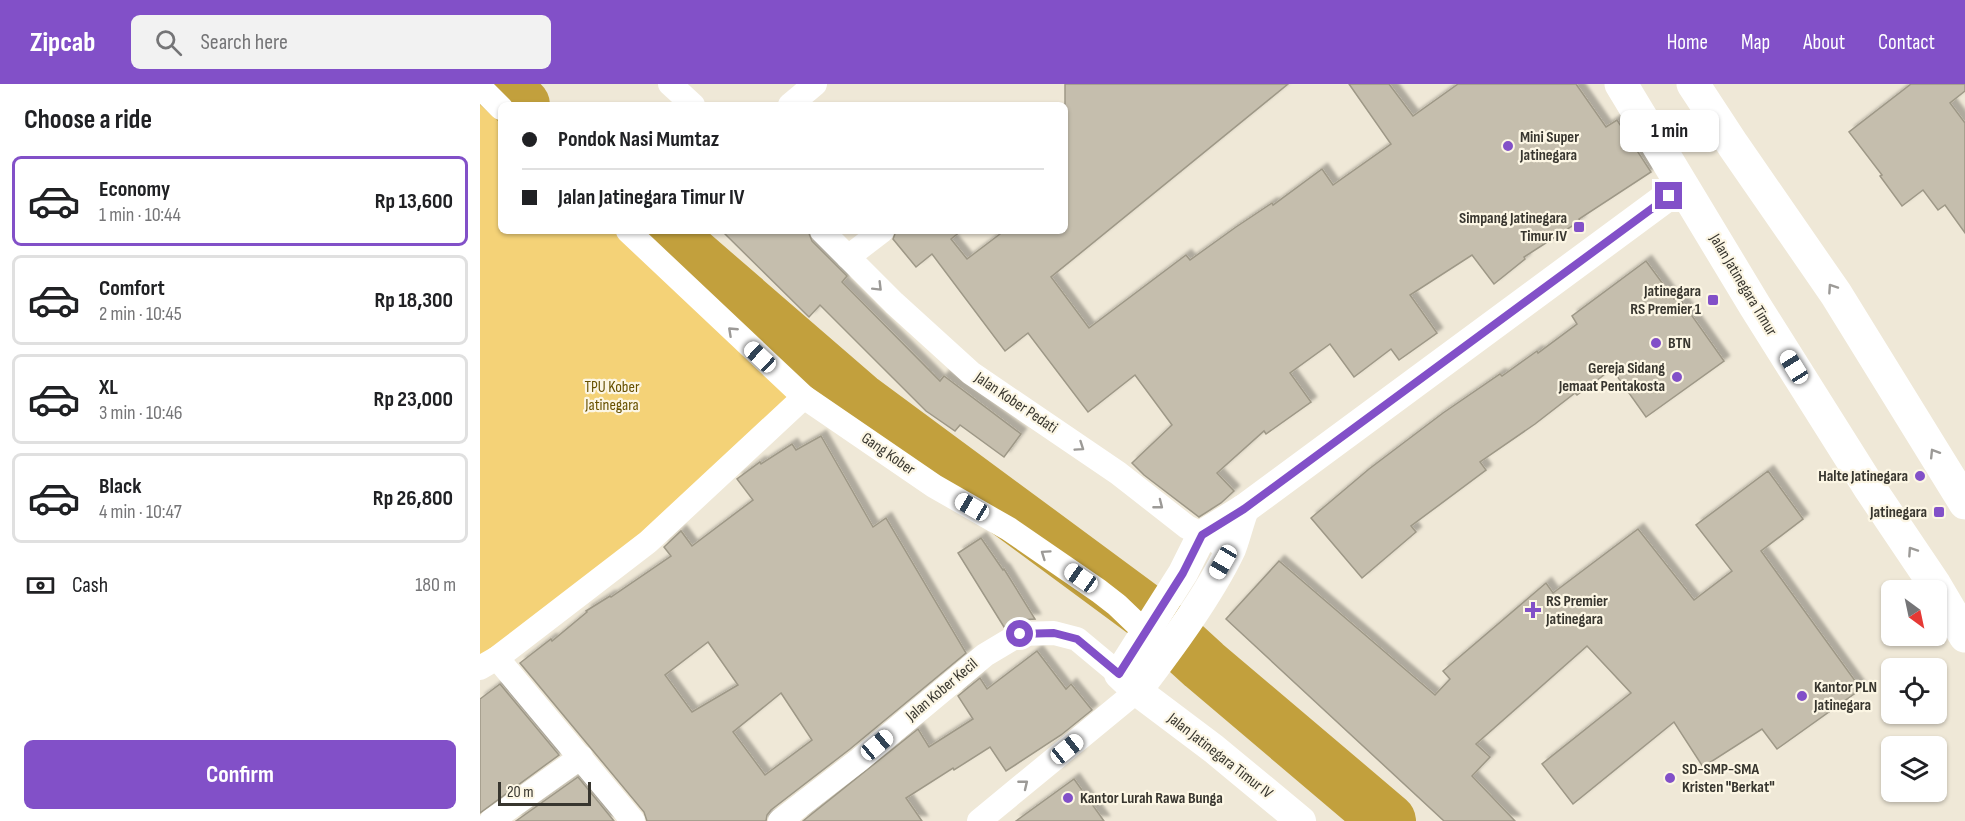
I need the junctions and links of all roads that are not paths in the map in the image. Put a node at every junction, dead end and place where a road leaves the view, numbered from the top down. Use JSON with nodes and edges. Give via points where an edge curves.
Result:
{"nodes":[{"id":1,"x":670,"y":84,"type":"edge"},
{"id":2,"x":815,"y":84,"type":"edge"},
{"id":3,"x":1621,"y":84,"type":"edge"},
{"id":4,"x":1698,"y":86,"type":"edge"},
{"id":5,"x":480,"y":87,"type":"edge"},
{"id":6,"x":690,"y":102,"type":"edge"},
{"id":7,"x":794,"y":102,"type":"edge"},
{"id":8,"x":498,"y":105,"type":"edge"},
{"id":9,"x":1683,"y":185,"type":"junction"},
{"id":10,"x":631,"y":234,"type":"edge"},
{"id":11,"x":825,"y":234,"type":"edge"},
{"id":12,"x":878,"y":234,"type":"edge"},
{"id":13,"x":848,"y":258,"type":"junction"},
{"id":14,"x":804,"y":397,"type":"junction"},
{"id":15,"x":1965,"y":503,"type":"edge"},
{"id":16,"x":1244,"y":509,"type":"junction"},
{"id":17,"x":1202,"y":535,"type":"junction"},
{"id":18,"x":1231,"y":548,"type":"junction"},
{"id":19,"x":1160,"y":636,"type":"junction"},
{"id":20,"x":1965,"y":636,"type":"edge"},
{"id":21,"x":489,"y":663,"type":"edge"},
{"id":22,"x":1128,"y":683,"type":"junction"},
{"id":23,"x":581,"y":757,"type":"junction"},
{"id":24,"x":491,"y":821,"type":"edge"},
{"id":25,"x":633,"y":821,"type":"edge"},
{"id":26,"x":780,"y":821,"type":"edge"},
{"id":27,"x":979,"y":821,"type":"edge"},
{"id":28,"x":1301,"y":821,"type":"edge"}],
"edges":[{"from":1,"to":6,"type":"street"},
{"from":2,"to":7,"type":"street"},
{"from":3,"to":9,"type":"main road","name":"Jalan Jatinegara Timur"},
{"from":15,"to":4,"type":"main road","one_way":true,"via":[[1836,294]]},
{"from":5,"to":8,"type":"street"},
{"from":9,"to":16,"type":"street"},
{"from":20,"to":9,"type":"main road","name":"Jalan Jatinegara Timur","one_way":true,"via":[[1765,323]]},
{"from":14,"to":10,"type":"street","name":"Gang Kober","one_way":true},
{"from":11,"to":13,"type":"street","name":"Jalan Kober Pedati"},
{"from":12,"to":13,"type":"street"},
{"from":13,"to":17,"type":"street","name":"Jalan Kober Pedati","one_way":true,"via":[[971,373]]},
{"from":19,"to":14,"type":"street","name":"Gang Kober","one_way":true,"via":[[1018,535],[934,486]]},
{"from":14,"to":21,"type":"street","via":[[648,542]]},
{"from":16,"to":17,"type":"street"},
{"from":16,"to":18,"type":"street"},
{"from":17,"to":18,"type":"street","name":"Jalan Kober Pedati"},
{"from":17,"to":19,"type":"street"},
{"from":18,"to":19,"type":"street","via":[[1207,591]]},
{"from":19,"to":22,"type":"street"},
{"from":21,"to":23,"type":"street"},
{"from":22,"to":26,"type":"street","name":"Jalan Kober Kecil","via":[[1077,639],[1054,633],[1020,634],[985,655]]},
{"from":27,"to":22,"type":"street","one_way":true},
{"from":22,"to":28,"type":"street","name":"Jalan Jatinegara Timur IV"},
{"from":23,"to":24,"type":"street"},
{"from":23,"to":25,"type":"street"}]}
